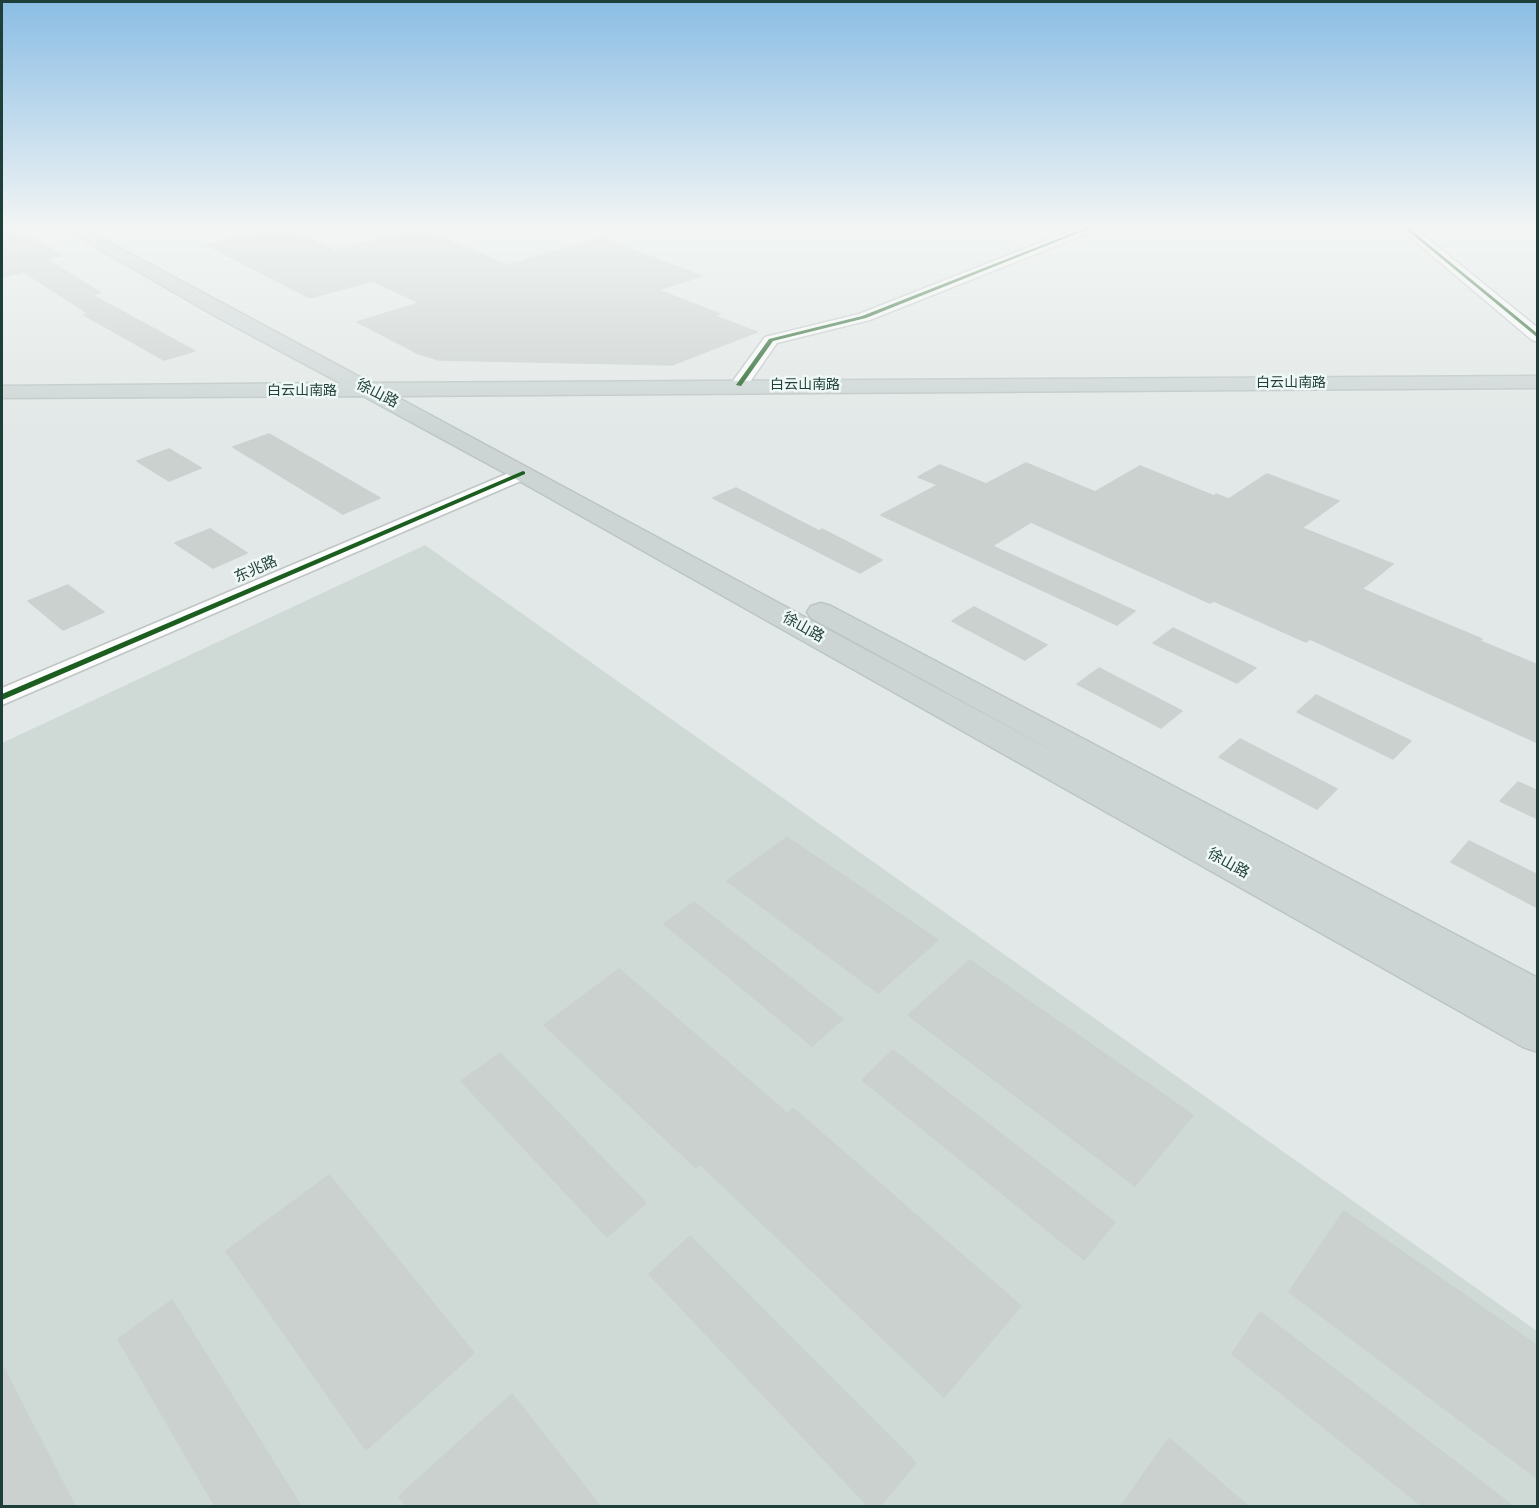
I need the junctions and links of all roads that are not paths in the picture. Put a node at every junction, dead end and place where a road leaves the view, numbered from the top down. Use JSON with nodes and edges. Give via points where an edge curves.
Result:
{"nodes":[{"id":1,"x":195,"y":295,"type":"edge"},
{"id":2,"x":221,"y":295,"type":"edge"},
{"id":3,"x":919,"y":295,"type":"edge"},
{"id":4,"x":1487,"y":295,"type":"edge"},
{"id":5,"x":1538,"y":338,"type":"edge"},
{"id":6,"x":1538,"y":382,"type":"edge"},
{"id":7,"x":738,"y":386,"type":"junction"},
{"id":8,"x":368,"y":390,"type":"junction"},
{"id":9,"x":2,"y":392,"type":"edge"},
{"id":10,"x":406,"y":399,"type":"junction"},
{"id":11,"x":1538,"y":399,"type":"edge"},
{"id":12,"x":442,"y":408,"type":"junction"},
{"id":13,"x":2,"y":409,"type":"edge"},
{"id":14,"x":523,"y":473,"type":"junction"},
{"id":15,"x":2,"y":697,"type":"edge"},
{"id":16,"x":1538,"y":998,"type":"edge"},
{"id":17,"x":1538,"y":1035,"type":"edge"}],
"edges":[{"from":1,"to":8,"type":"main road","name":"徐山路"},
{"from":2,"to":10,"type":"main road","name":"徐山路"},
{"from":3,"to":7,"type":"street","via":[[864,317],[771,340]]},
{"from":4,"to":5,"type":"street"},
{"from":6,"to":7,"type":"main road","name":"白云山南路"},
{"from":7,"to":10,"type":"main road","name":"白云山南路"},
{"from":8,"to":9,"type":"main road","name":"白云山南路"},
{"from":8,"to":10,"type":"main road","name":"徐山路"},
{"from":10,"to":12,"type":"main road","name":"徐山路"},
{"from":10,"to":13,"type":"main road","name":"白云山南路"},
{"from":10,"to":14,"type":"main road","name":"徐山路"},
{"from":11,"to":12,"type":"main road","name":"白云山南路"},
{"from":12,"to":16,"type":"main road","name":"徐山路"},
{"from":14,"to":15,"type":"street","name":"东兆路"},
{"from":14,"to":17,"type":"main road","name":"徐山路"}]}
